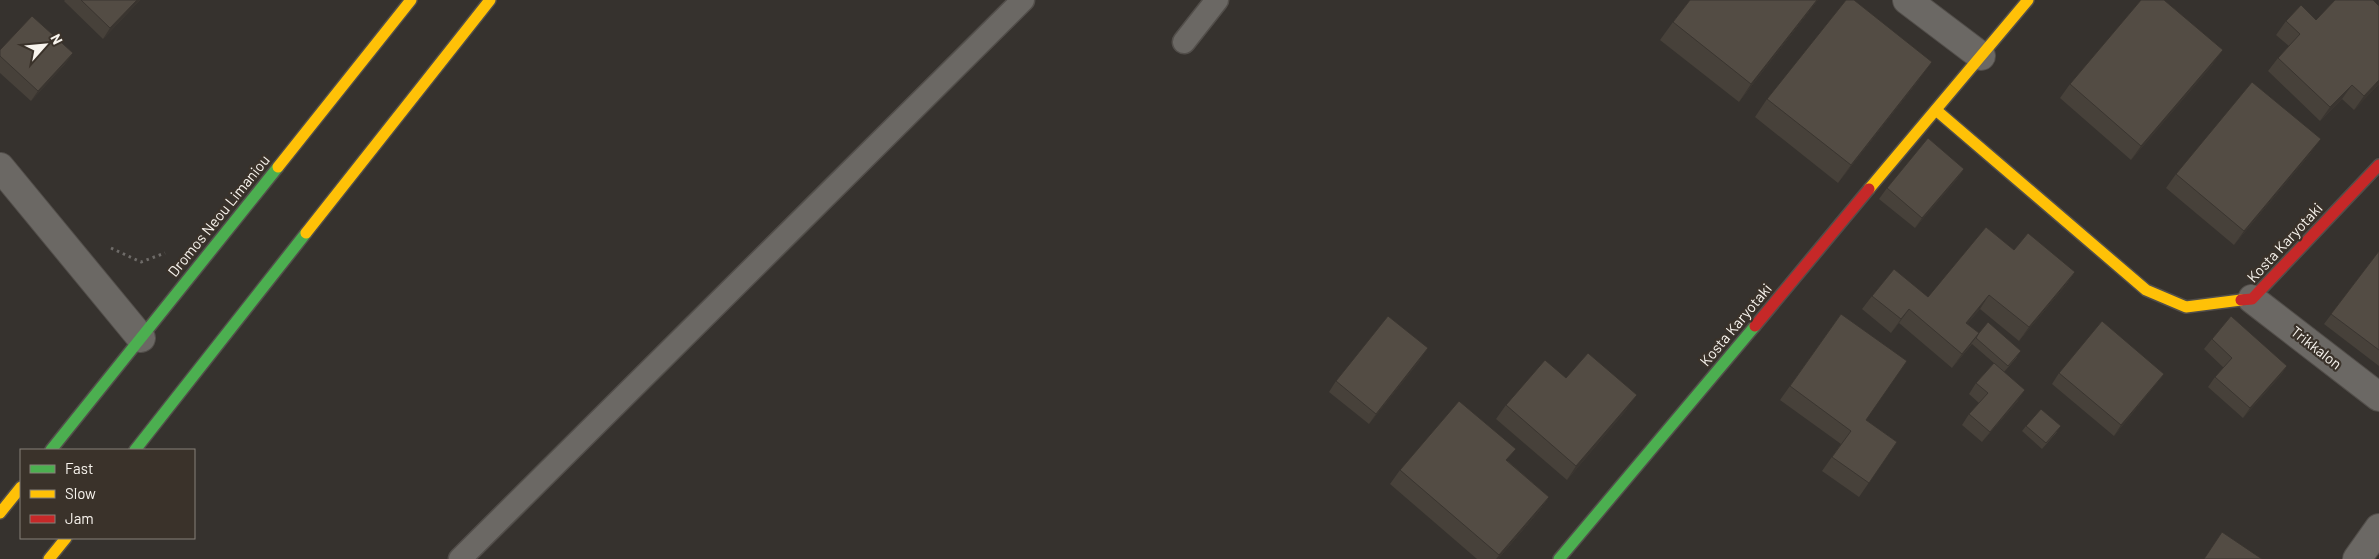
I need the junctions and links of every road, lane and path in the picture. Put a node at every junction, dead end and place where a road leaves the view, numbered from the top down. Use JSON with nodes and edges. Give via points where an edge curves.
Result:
{"nodes":[{"id":1,"x":411,"y":0,"type":"edge"},
{"id":2,"x":490,"y":0,"type":"edge"},
{"id":3,"x":1022,"y":0,"type":"edge"},
{"id":4,"x":1217,"y":0,"type":"edge"},
{"id":5,"x":1907,"y":0,"type":"edge"},
{"id":6,"x":2028,"y":0,"type":"edge"},
{"id":7,"x":1184,"y":42,"type":"dead end"},
{"id":8,"x":1981,"y":56,"type":"junction"},
{"id":9,"x":1936,"y":110,"type":"junction"},
{"id":10,"x":2379,"y":165,"type":"edge"},
{"id":11,"x":0,"y":168,"type":"edge"},
{"id":12,"x":2252,"y":299,"type":"junction"},
{"id":13,"x":140,"y":338,"type":"junction"},
{"id":14,"x":2379,"y":397,"type":"edge"},
{"id":15,"x":51,"y":449,"type":"edge"},
{"id":16,"x":135,"y":449,"type":"edge"},
{"id":17,"x":20,"y":488,"type":"edge"},
{"id":18,"x":0,"y":514,"type":"edge"},
{"id":19,"x":2379,"y":528,"type":"edge"},
{"id":20,"x":65,"y":539,"type":"edge"},
{"id":21,"x":49,"y":559,"type":"edge"},
{"id":22,"x":460,"y":559,"type":"edge"},
{"id":23,"x":1559,"y":559,"type":"edge"},
{"id":24,"x":2357,"y":559,"type":"edge"}],
"edges":[{"from":1,"to":13,"type":"street","name":"Dromos Neou Limaniou"},
{"from":2,"to":16,"type":"street"},
{"from":3,"to":22,"type":"lane"},
{"from":4,"to":7,"type":"lane"},
{"from":5,"to":8,"type":"street"},
{"from":6,"to":8,"type":"street","name":"Kosta Karyotaki"},
{"from":8,"to":9,"type":"street","name":"Kosta Karyotaki"},
{"from":9,"to":12,"type":"street","name":"Kosta Karyotaki","via":[[2146,290],[2186,308]]},
{"from":9,"to":23,"type":"street","name":"Kosta Karyotaki"},
{"from":10,"to":12,"type":"street","name":"Kosta Karyotaki"},
{"from":11,"to":13,"type":"street"},
{"from":12,"to":14,"type":"street","name":"Trikkalon"},
{"from":13,"to":15,"type":"street","name":"Dromos Neou Limaniou"},
{"from":17,"to":18,"type":"street"},
{"from":19,"to":24,"type":"street"},
{"from":20,"to":21,"type":"street"}]}
